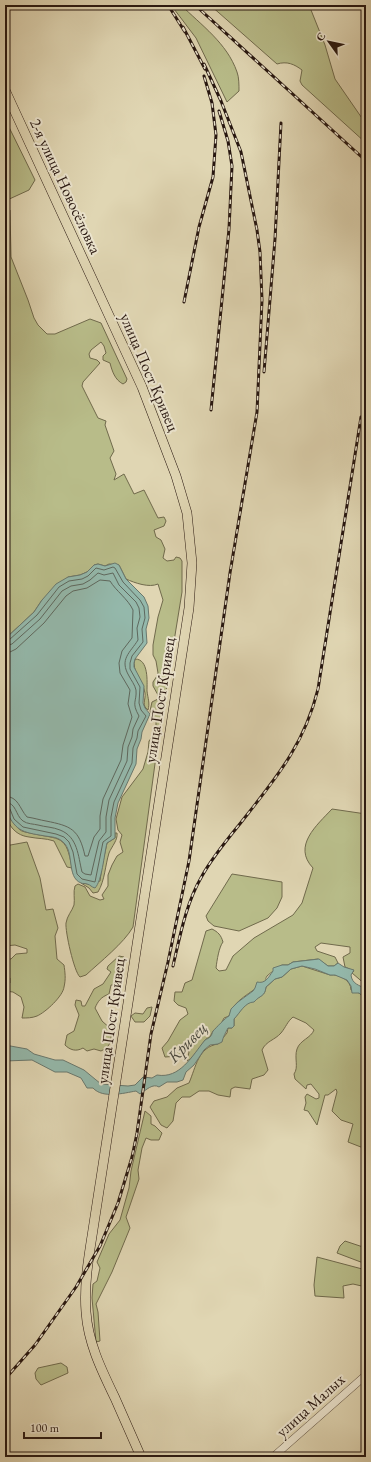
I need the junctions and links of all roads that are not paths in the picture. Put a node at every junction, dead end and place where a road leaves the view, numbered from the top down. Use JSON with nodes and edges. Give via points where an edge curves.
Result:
{"nodes":[{"id":1,"x":5,"y":90,"type":"edge"},
{"id":2,"x":100,"y":295,"type":"joint"},
{"id":3,"x":366,"y":1375,"type":"edge"},
{"id":4,"x":141,"y":1457,"type":"edge"},
{"id":5,"x":273,"y":1457,"type":"edge"}],
"edges":[{"from":1,"to":2,"type":"main road","name":"2-я улица Новосёловка"},
{"from":2,"to":4,"type":"main road","name":"улица Пост Кривец","via":[[142,387],[176,476],[187,513],[192,563],[189,608],[87,1268],[86,1312],[90,1339]]},
{"from":3,"to":5,"type":"street","name":"улица Малых"}]}
